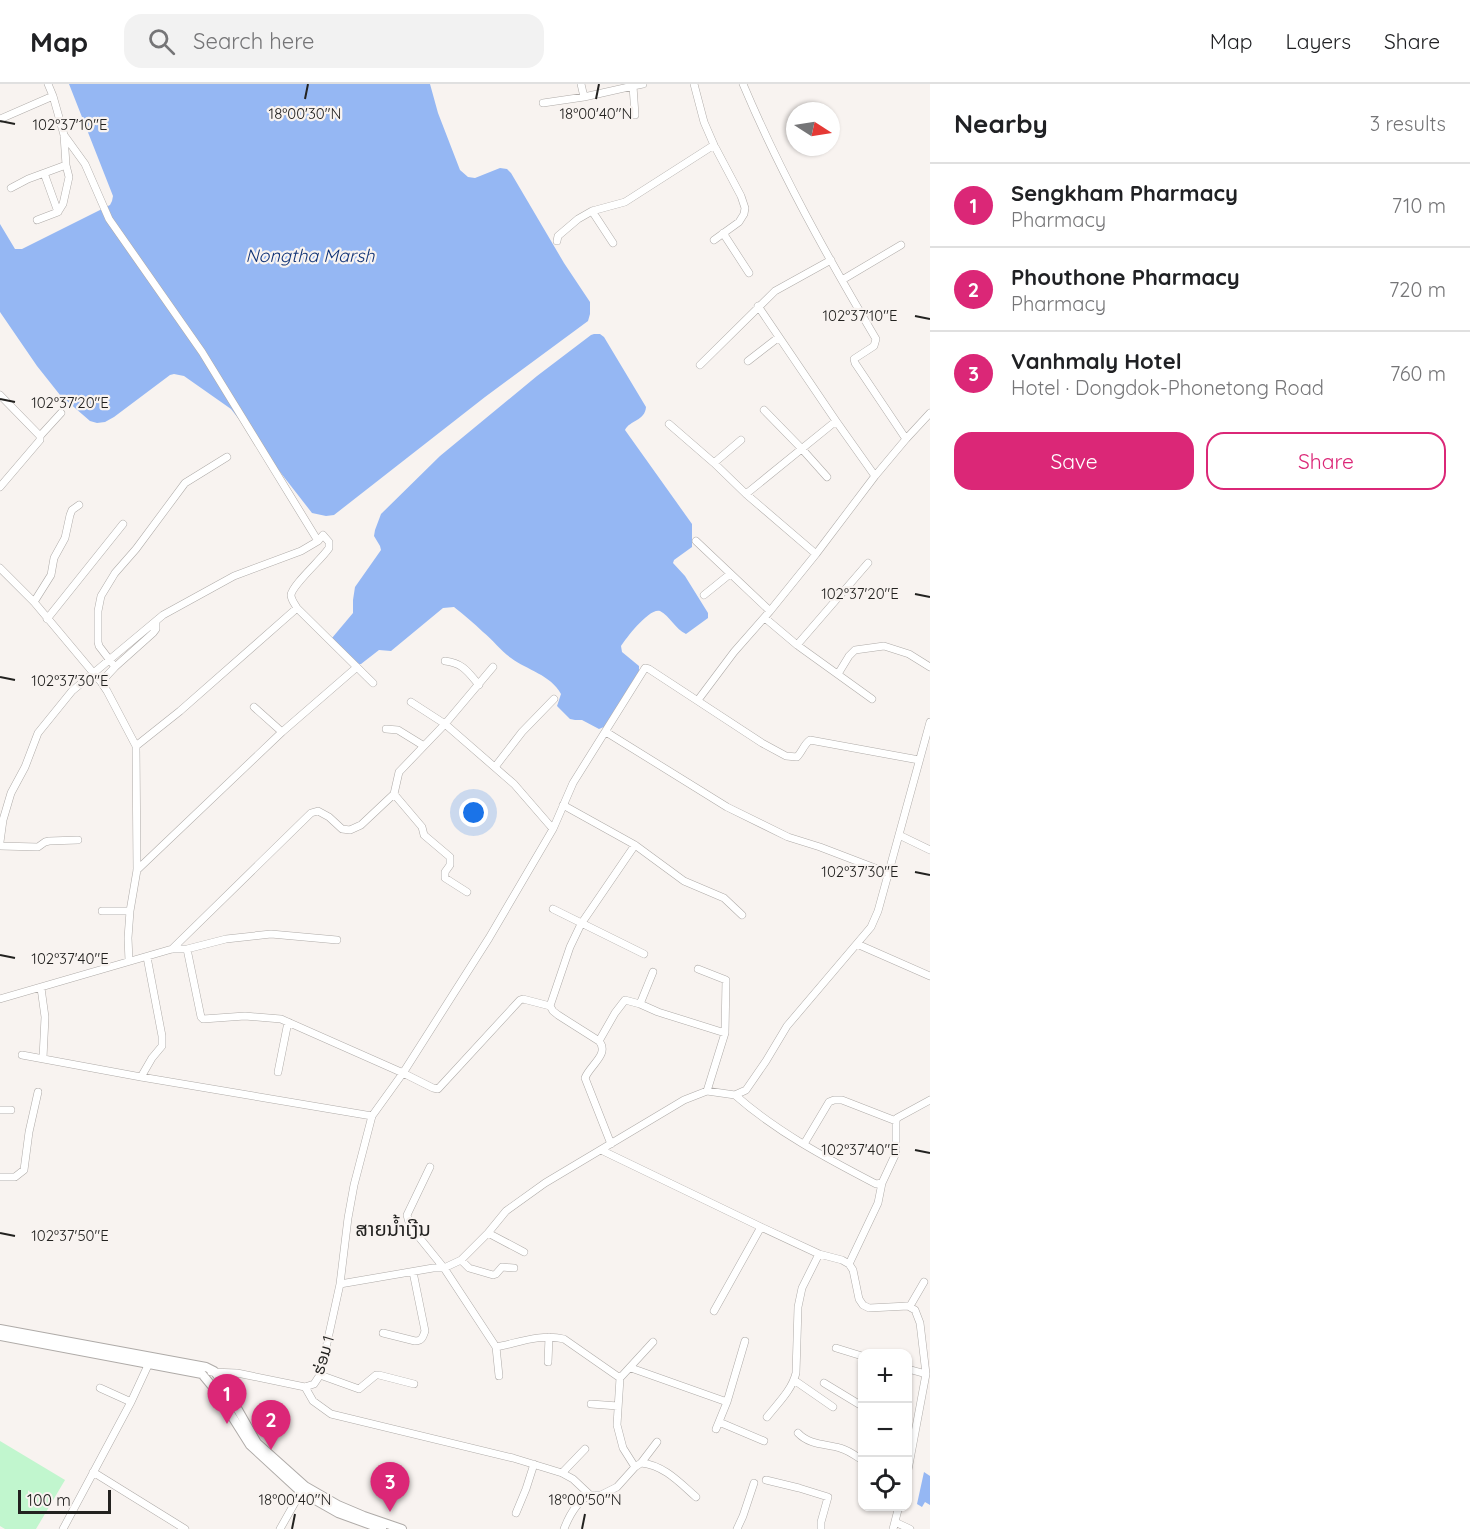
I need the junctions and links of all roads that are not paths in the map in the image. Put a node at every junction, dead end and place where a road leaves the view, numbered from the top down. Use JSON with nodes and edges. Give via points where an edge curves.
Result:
{"nodes":[{"id":1,"x":48,"y":84,"type":"edge"},
{"id":2,"x":580,"y":84,"type":"edge"},
{"id":3,"x":643,"y":84,"type":"edge"},
{"id":4,"x":694,"y":84,"type":"edge"},
{"id":5,"x":743,"y":84,"type":"edge"},
{"id":6,"x":633,"y":86,"type":"junction"},
{"id":7,"x":53,"y":96,"type":"junction"},
{"id":8,"x":584,"y":97,"type":"junction"},
{"id":9,"x":543,"y":103,"type":"dead end"},
{"id":10,"x":635,"y":115,"type":"dead end"},
{"id":11,"x":0,"y":119,"type":"edge"},
{"id":12,"x":64,"y":135,"type":"junction"},
{"id":13,"x":714,"y":145,"type":"junction"},
{"id":14,"x":66,"y":165,"type":"junction"},
{"id":15,"x":44,"y":173,"type":"junction"},
{"id":16,"x":11,"y":188,"type":"dead end"},
{"id":17,"x":592,"y":211,"type":"junction"},
{"id":18,"x":58,"y":212,"type":"junction"},
{"id":19,"x":37,"y":220,"type":"dead end"},
{"id":20,"x":723,"y":233,"type":"junction"},
{"id":21,"x":714,"y":240,"type":"dead end"},
{"id":22,"x":557,"y":241,"type":"dead end"},
{"id":23,"x":614,"y":243,"type":"dead end"},
{"id":24,"x":901,"y":245,"type":"dead end"},
{"id":25,"x":831,"y":260,"type":"junction"},
{"id":26,"x":749,"y":273,"type":"dead end"},
{"id":27,"x":842,"y":280,"type":"junction"},
{"id":28,"x":758,"y":306,"type":"junction"},
{"id":29,"x":779,"y":337,"type":"junction"},
{"id":30,"x":748,"y":361,"type":"dead end"},
{"id":31,"x":700,"y":365,"type":"dead end"},
{"id":32,"x":0,"y":394,"type":"edge"},
{"id":33,"x":765,"y":410,"type":"dead end"},
{"id":34,"x":61,"y":413,"type":"dead end"},
{"id":35,"x":930,"y":413,"type":"edge"},
{"id":36,"x":836,"y":421,"type":"junction"},
{"id":37,"x":669,"y":424,"type":"dead end"},
{"id":38,"x":40,"y":436,"type":"junction"},
{"id":39,"x":906,"y":439,"type":"junction"},
{"id":40,"x":741,"y":440,"type":"dead end"},
{"id":41,"x":802,"y":449,"type":"junction"},
{"id":42,"x":227,"y":457,"type":"dead end"},
{"id":43,"x":714,"y":463,"type":"junction"},
{"id":44,"x":875,"y":476,"type":"junction"},
{"id":45,"x":827,"y":477,"type":"dead end"},
{"id":46,"x":0,"y":487,"type":"edge"},
{"id":47,"x":746,"y":494,"type":"junction"},
{"id":48,"x":79,"y":505,"type":"dead end"},
{"id":49,"x":123,"y":524,"type":"dead end"},
{"id":50,"x":318,"y":541,"type":"junction"},
{"id":51,"x":696,"y":541,"type":"dead end"},
{"id":52,"x":816,"y":554,"type":"junction"},
{"id":53,"x":868,"y":563,"type":"dead end"},
{"id":54,"x":0,"y":568,"type":"edge"},
{"id":55,"x":730,"y":574,"type":"junction"},
{"id":56,"x":704,"y":595,"type":"dead end"},
{"id":57,"x":34,"y":602,"type":"junction"},
{"id":58,"x":297,"y":608,"type":"junction"},
{"id":59,"x":770,"y":611,"type":"junction"},
{"id":60,"x":765,"y":618,"type":"junction"},
{"id":61,"x":47,"y":619,"type":"junction"},
{"id":62,"x":156,"y":621,"type":"junction"},
{"id":63,"x":796,"y":645,"type":"junction"},
{"id":64,"x":108,"y":660,"type":"junction"},
{"id":65,"x":445,"y":661,"type":"dead end"},
{"id":66,"x":115,"y":667,"type":"junction"},
{"id":67,"x":357,"y":667,"type":"junction"},
{"id":68,"x":493,"y":667,"type":"dead end"},
{"id":69,"x":930,"y":667,"type":"edge"},
{"id":70,"x":94,"y":673,"type":"junction"},
{"id":71,"x":838,"y":674,"type":"junction"},
{"id":72,"x":101,"y":682,"type":"junction"},
{"id":73,"x":374,"y":683,"type":"dead end"},
{"id":74,"x":479,"y":685,"type":"junction"},
{"id":75,"x":554,"y":699,"type":"dead end"},
{"id":76,"x":872,"y":699,"type":"dead end"},
{"id":77,"x":698,"y":700,"type":"junction"},
{"id":78,"x":411,"y":702,"type":"dead end"},
{"id":79,"x":254,"y":707,"type":"dead end"},
{"id":80,"x":930,"y":722,"type":"edge"},
{"id":81,"x":446,"y":724,"type":"junction"},
{"id":82,"x":386,"y":729,"type":"dead end"},
{"id":83,"x":282,"y":732,"type":"junction"},
{"id":84,"x":606,"y":732,"type":"junction"},
{"id":85,"x":136,"y":746,"type":"junction"},
{"id":86,"x":424,"y":746,"type":"junction"},
{"id":87,"x":920,"y":760,"type":"junction"},
{"id":88,"x":495,"y":767,"type":"junction"},
{"id":89,"x":393,"y":794,"type":"junction"},
{"id":90,"x":563,"y":806,"type":"junction"},
{"id":91,"x":552,"y":829,"type":"junction"},
{"id":92,"x":899,"y":835,"type":"junction"},
{"id":93,"x":78,"y":840,"type":"dead end"},
{"id":94,"x":0,"y":844,"type":"edge"},
{"id":95,"x":635,"y":845,"type":"junction"},
{"id":96,"x":930,"y":850,"type":"edge"},
{"id":97,"x":137,"y":870,"type":"junction"},
{"id":98,"x":888,"y":873,"type":"junction"},
{"id":99,"x":467,"y":892,"type":"dead end"},
{"id":100,"x":553,"y":909,"type":"dead end"},
{"id":101,"x":102,"y":911,"type":"dead end"},
{"id":102,"x":130,"y":911,"type":"junction"},
{"id":103,"x":742,"y":915,"type":"dead end"},
{"id":104,"x":581,"y":924,"type":"junction"},
{"id":105,"x":337,"y":940,"type":"dead end"},
{"id":106,"x":857,"y":944,"type":"junction"},
{"id":107,"x":172,"y":949,"type":"junction"},
{"id":108,"x":187,"y":949,"type":"junction"},
{"id":109,"x":644,"y":954,"type":"dead end"},
{"id":110,"x":147,"y":957,"type":"junction"},
{"id":111,"x":129,"y":961,"type":"junction"},
{"id":112,"x":698,"y":969,"type":"dead end"},
{"id":113,"x":653,"y":972,"type":"dead end"},
{"id":114,"x":930,"y":976,"type":"edge"},
{"id":115,"x":41,"y":988,"type":"junction"},
{"id":116,"x":0,"y":999,"type":"edge"},
{"id":117,"x":640,"y":1004,"type":"junction"},
{"id":118,"x":550,"y":1005,"type":"junction"},
{"id":119,"x":288,"y":1022,"type":"junction"},
{"id":120,"x":725,"y":1033,"type":"junction"},
{"id":121,"x":598,"y":1041,"type":"junction"},
{"id":122,"x":22,"y":1055,"type":"dead end"},
{"id":123,"x":43,"y":1058,"type":"junction"},
{"id":124,"x":279,"y":1072,"type":"dead end"},
{"id":125,"x":403,"y":1073,"type":"junction"},
{"id":126,"x":141,"y":1077,"type":"junction"},
{"id":127,"x":707,"y":1091,"type":"junction"},
{"id":128,"x":38,"y":1092,"type":"dead end"},
{"id":129,"x":735,"y":1095,"type":"junction"},
{"id":130,"x":930,"y":1100,"type":"edge"},
{"id":131,"x":0,"y":1110,"type":"edge"},
{"id":132,"x":12,"y":1110,"type":"dead end"},
{"id":133,"x":372,"y":1116,"type":"junction"},
{"id":134,"x":896,"y":1121,"type":"junction"},
{"id":135,"x":611,"y":1144,"type":"junction"},
{"id":136,"x":804,"y":1144,"type":"junction"},
{"id":137,"x":601,"y":1150,"type":"junction"},
{"id":138,"x":430,"y":1167,"type":"dead end"},
{"id":139,"x":0,"y":1177,"type":"edge"},
{"id":140,"x":882,"y":1183,"type":"junction"},
{"id":141,"x":761,"y":1227,"type":"junction"},
{"id":142,"x":488,"y":1233,"type":"junction"},
{"id":143,"x":524,"y":1252,"type":"dead end"},
{"id":144,"x":819,"y":1254,"type":"junction"},
{"id":145,"x":461,"y":1260,"type":"junction"},
{"id":146,"x":849,"y":1264,"type":"junction"},
{"id":147,"x":444,"y":1268,"type":"junction"},
{"id":148,"x":514,"y":1268,"type":"dead end"},
{"id":149,"x":413,"y":1272,"type":"junction"},
{"id":150,"x":924,"y":1282,"type":"dead end"},
{"id":151,"x":340,"y":1284,"type":"junction"},
{"id":152,"x":910,"y":1306,"type":"junction"},
{"id":153,"x":714,"y":1311,"type":"dead end"},
{"id":154,"x":0,"y":1329,"type":"edge"},
{"id":155,"x":383,"y":1333,"type":"dead end"},
{"id":156,"x":0,"y":1336,"type":"edge"},
{"id":157,"x":549,"y":1337,"type":"junction"},
{"id":158,"x":745,"y":1341,"type":"dead end"},
{"id":159,"x":653,"y":1342,"type":"dead end"},
{"id":160,"x":496,"y":1347,"type":"junction"},
{"id":161,"x":836,"y":1348,"type":"dead end"},
{"id":162,"x":858,"y":1355,"type":"edge"},
{"id":163,"x":150,"y":1360,"type":"junction"},
{"id":164,"x":548,"y":1362,"type":"dead end"},
{"id":165,"x":631,"y":1368,"type":"junction"},
{"id":166,"x":214,"y":1371,"type":"junction"},
{"id":167,"x":912,"y":1371,"type":"edge"},
{"id":168,"x":237,"y":1373,"type":"junction"},
{"id":169,"x":202,"y":1374,"type":"junction"},
{"id":170,"x":320,"y":1375,"type":"junction"},
{"id":171,"x":500,"y":1376,"type":"dead end"},
{"id":172,"x":620,"y":1378,"type":"junction"},
{"id":173,"x":927,"y":1378,"type":"edge"},
{"id":174,"x":220,"y":1380,"type":"junction"},
{"id":175,"x":794,"y":1380,"type":"junction"},
{"id":176,"x":210,"y":1382,"type":"junction"},
{"id":177,"x":824,"y":1383,"type":"dead end"},
{"id":178,"x":414,"y":1384,"type":"dead end"},
{"id":179,"x":305,"y":1387,"type":"junction"},
{"id":180,"x":100,"y":1389,"type":"dead end"},
{"id":181,"x":131,"y":1402,"type":"junction"},
{"id":182,"x":727,"y":1402,"type":"junction"},
{"id":183,"x":591,"y":1404,"type":"dead end"},
{"id":184,"x":858,"y":1404,"type":"edge"},
{"id":185,"x":618,"y":1406,"type":"junction"},
{"id":186,"x":833,"y":1407,"type":"dead end"},
{"id":187,"x":767,"y":1417,"type":"dead end"},
{"id":188,"x":912,"y":1430,"type":"edge"},
{"id":189,"x":916,"y":1432,"type":"junction"},
{"id":190,"x":798,"y":1434,"type":"dead end"},
{"id":191,"x":764,"y":1441,"type":"dead end"},
{"id":192,"x":657,"y":1442,"type":"dead end"},
{"id":193,"x":585,"y":1449,"type":"dead end"},
{"id":194,"x":911,"y":1457,"type":"edge"},
{"id":195,"x":858,"y":1458,"type":"edge"},
{"id":196,"x":534,"y":1464,"type":"junction"},
{"id":197,"x":638,"y":1465,"type":"junction"},
{"id":198,"x":93,"y":1472,"type":"junction"},
{"id":199,"x":562,"y":1473,"type":"junction"},
{"id":200,"x":766,"y":1480,"type":"dead end"},
{"id":201,"x":754,"y":1483,"type":"dead end"},
{"id":202,"x":303,"y":1489,"type":"junction"},
{"id":203,"x":590,"y":1495,"type":"junction"},
{"id":204,"x":696,"y":1497,"type":"dead end"},
{"id":205,"x":898,"y":1511,"type":"edge"},
{"id":206,"x":516,"y":1513,"type":"dead end"},
{"id":207,"x":894,"y":1526,"type":"edge"},
{"id":208,"x":399,"y":1528,"type":"edge"},
{"id":209,"x":63,"y":1529,"type":"edge"},
{"id":210,"x":185,"y":1529,"type":"edge"},
{"id":211,"x":280,"y":1529,"type":"edge"},
{"id":212,"x":382,"y":1529,"type":"edge"},
{"id":213,"x":564,"y":1529,"type":"edge"},
{"id":214,"x":737,"y":1529,"type":"edge"},
{"id":215,"x":821,"y":1529,"type":"edge"},
{"id":216,"x":910,"y":1529,"type":"edge"}],
"edges":[{"from":1,"to":7,"type":"street"},
{"from":2,"to":8,"type":"street"},
{"from":3,"to":6,"type":"street"},
{"from":4,"to":13,"type":"street"},
{"from":5,"to":25,"type":"street"},
{"from":6,"to":8,"type":"street"},
{"from":6,"to":10,"type":"street"},
{"from":7,"to":11,"type":"street"},
{"from":7,"to":12,"type":"street"},
{"from":8,"to":9,"type":"street"},
{"from":12,"to":14,"type":"street"},
{"from":12,"to":50,"type":"street","via":[[85,164],[109,219],[202,352]]},
{"from":13,"to":17,"type":"street","via":[[625,202]]},
{"from":13,"to":20,"type":"street","via":[[745,208],[739,222]]},
{"from":14,"to":15,"type":"street"},
{"from":14,"to":18,"type":"street","via":[[69,177]]},
{"from":15,"to":16,"type":"street"},
{"from":15,"to":18,"type":"street"},
{"from":17,"to":22,"type":"street","via":[[564,230]]},
{"from":17,"to":23,"type":"street"},
{"from":18,"to":19,"type":"street"},
{"from":20,"to":21,"type":"street"},
{"from":20,"to":26,"type":"street"},
{"from":24,"to":27,"type":"street"},
{"from":25,"to":27,"type":"street"},
{"from":25,"to":28,"type":"street","via":[[775,291]]},
{"from":27,"to":39,"type":"street","via":[[876,339],[874,346],[854,359],[855,363]]},
{"from":28,"to":29,"type":"street"},
{"from":28,"to":31,"type":"street"},
{"from":29,"to":30,"type":"street"},
{"from":29,"to":36,"type":"street"},
{"from":32,"to":38,"type":"street"},
{"from":33,"to":41,"type":"street"},
{"from":34,"to":38,"type":"street"},
{"from":35,"to":39,"type":"street"},
{"from":36,"to":41,"type":"street"},
{"from":36,"to":44,"type":"street"},
{"from":37,"to":43,"type":"street"},
{"from":38,"to":46,"type":"street"},
{"from":39,"to":44,"type":"street"},
{"from":40,"to":43,"type":"street"},
{"from":41,"to":45,"type":"street"},
{"from":41,"to":47,"type":"street"},
{"from":42,"to":64,"type":"street","via":[[185,483],[106,587],[98,612],[98,642]]},
{"from":43,"to":47,"type":"street"},
{"from":44,"to":52,"type":"street"},
{"from":47,"to":52,"type":"street"},
{"from":48,"to":57,"type":"street","via":[[72,510],[51,575]]},
{"from":49,"to":61,"type":"street"},
{"from":50,"to":58,"type":"street","via":[[323,535],[329,548],[292,591]]},
{"from":50,"to":62,"type":"street","via":[[234,576]]},
{"from":51,"to":55,"type":"street"},
{"from":52,"to":59,"type":"street"},
{"from":53,"to":63,"type":"street"},
{"from":54,"to":57,"type":"street"},
{"from":55,"to":56,"type":"street"},
{"from":55,"to":59,"type":"street"},
{"from":57,"to":61,"type":"street"},
{"from":58,"to":67,"type":"street"},
{"from":58,"to":85,"type":"street"},
{"from":59,"to":60,"type":"street"},
{"from":60,"to":63,"type":"street"},
{"from":60,"to":77,"type":"street"},
{"from":61,"to":70,"type":"street"},
{"from":62,"to":64,"type":"street"},
{"from":62,"to":66,"type":"street","via":[[153,633]]},
{"from":63,"to":71,"type":"street"},
{"from":64,"to":66,"type":"street"},
{"from":64,"to":70,"type":"street"},
{"from":65,"to":74,"type":"street","via":[[465,668]]},
{"from":66,"to":72,"type":"street"},
{"from":67,"to":73,"type":"street"},
{"from":67,"to":83,"type":"street"},
{"from":68,"to":74,"type":"street"},
{"from":69,"to":71,"type":"street","via":[[884,646],[855,650]]},
{"from":70,"to":72,"type":"street"},
{"from":70,"to":94,"type":"street","via":[[72,691],[39,733],[11,793]]},
{"from":71,"to":76,"type":"street"},
{"from":72,"to":85,"type":"street"},
{"from":74,"to":81,"type":"street"},
{"from":75,"to":88,"type":"street"},
{"from":77,"to":84,"type":"street","via":[[646,668]]},
{"from":77,"to":87,"type":"street","via":[[786,756],[797,757],[810,740]]},
{"from":78,"to":81,"type":"street"},
{"from":79,"to":83,"type":"street"},
{"from":80,"to":87,"type":"street"},
{"from":81,"to":86,"type":"street"},
{"from":81,"to":88,"type":"street"},
{"from":82,"to":86,"type":"street","via":[[398,730]]},
{"from":83,"to":97,"type":"street"},
{"from":84,"to":90,"type":"street"},
{"from":84,"to":98,"type":"street","via":[[727,807],[789,837]]},
{"from":85,"to":97,"type":"street"},
{"from":86,"to":89,"type":"street","via":[[399,772]]},
{"from":87,"to":92,"type":"street"},
{"from":88,"to":91,"type":"street"},
{"from":89,"to":99,"type":"street","via":[[422,827],[424,835],[450,857],[445,878]]},
{"from":89,"to":107,"type":"street","via":[[361,825],[350,830],[342,829],[318,811],[310,813]]},
{"from":90,"to":91,"type":"street"},
{"from":90,"to":95,"type":"street"},
{"from":91,"to":125,"type":"street","via":[[489,938]]},
{"from":92,"to":96,"type":"street"},
{"from":92,"to":98,"type":"street"},
{"from":93,"to":94,"type":"street","via":[[49,841],[38,847]]},
{"from":95,"to":103,"type":"street","via":[[684,881],[724,898]]},
{"from":95,"to":104,"type":"street"},
{"from":97,"to":102,"type":"street"},
{"from":98,"to":106,"type":"street","via":[[871,927]]},
{"from":100,"to":104,"type":"street"},
{"from":101,"to":102,"type":"street"},
{"from":102,"to":111,"type":"street"},
{"from":104,"to":109,"type":"street"},
{"from":104,"to":118,"type":"street"},
{"from":105,"to":108,"type":"street","via":[[271,934]]},
{"from":106,"to":114,"type":"street"},
{"from":106,"to":129,"type":"street","via":[[787,1026],[746,1090]]},
{"from":107,"to":108,"type":"street"},
{"from":107,"to":110,"type":"street"},
{"from":108,"to":119,"type":"street","via":[[203,1019],[245,1017]]},
{"from":110,"to":111,"type":"street"},
{"from":110,"to":126,"type":"street","via":[[162,1046]]},
{"from":111,"to":115,"type":"street"},
{"from":112,"to":120,"type":"street","via":[[726,980]]},
{"from":113,"to":117,"type":"street"},
{"from":115,"to":116,"type":"street"},
{"from":115,"to":123,"type":"street","via":[[45,1017]]},
{"from":117,"to":120,"type":"street"},
{"from":117,"to":121,"type":"street","via":[[626,1000]]},
{"from":118,"to":121,"type":"street","via":[[558,1015]]},
{"from":118,"to":125,"type":"street","via":[[520,1000],[438,1089]]},
{"from":119,"to":124,"type":"street"},
{"from":119,"to":125,"type":"street"},
{"from":120,"to":127,"type":"street"},
{"from":121,"to":135,"type":"street","via":[[603,1050],[585,1078]]},
{"from":122,"to":123,"type":"street"},
{"from":123,"to":126,"type":"street"},
{"from":125,"to":133,"type":"street"},
{"from":126,"to":133,"type":"street"},
{"from":127,"to":129,"type":"street"},
{"from":127,"to":135,"type":"street","via":[[684,1100]]},
{"from":128,"to":139,"type":"street","via":[[24,1170],[15,1177]]},
{"from":129,"to":136,"type":"street","via":[[780,1131]]},
{"from":130,"to":134,"type":"street"},
{"from":131,"to":132,"type":"street"},
{"from":133,"to":151,"type":"street","name":"ຮ່ອມ 1","via":[[354,1185]]},
{"from":134,"to":136,"type":"street","via":[[834,1100],[829,1102]]},
{"from":134,"to":140,"type":"street","via":[[896,1153]]},
{"from":135,"to":137,"type":"street"},
{"from":136,"to":140,"type":"street","via":[[842,1167],[876,1184]]},
{"from":137,"to":141,"type":"street"},
{"from":137,"to":142,"type":"street","via":[[506,1211]]},
{"from":138,"to":147,"type":"street","via":[[407,1215],[410,1226]]},
{"from":140,"to":146,"type":"street","via":[[878,1203]]},
{"from":141,"to":144,"type":"street"},
{"from":141,"to":153,"type":"street"},
{"from":142,"to":143,"type":"street"},
{"from":142,"to":145,"type":"street"},
{"from":144,"to":146,"type":"street"},
{"from":144,"to":175,"type":"street","via":[[802,1288],[798,1306]]},
{"from":145,"to":147,"type":"street"},
{"from":145,"to":148,"type":"street","via":[[469,1268],[493,1275],[502,1267]]},
{"from":146,"to":152,"type":"street","via":[[863,1305]]},
{"from":147,"to":149,"type":"street"},
{"from":147,"to":160,"type":"street"},
{"from":149,"to":151,"type":"street"},
{"from":149,"to":155,"type":"street","via":[[425,1331],[423,1338],[415,1341]]},
{"from":150,"to":152,"type":"street"},
{"from":151,"to":170,"type":"street","name":"ຮ່ອມ 1"},
{"from":152,"to":173,"type":"street","via":[[921,1323]]},
{"from":154,"to":163,"type":"main road"},
{"from":156,"to":163,"type":"main road"},
{"from":157,"to":160,"type":"street"},
{"from":157,"to":164,"type":"street"},
{"from":157,"to":172,"type":"street","via":[[564,1339]]},
{"from":158,"to":182,"type":"street"},
{"from":159,"to":165,"type":"street"},
{"from":160,"to":171,"type":"street"},
{"from":161,"to":162,"type":"street"},
{"from":163,"to":166,"type":"main road"},
{"from":163,"to":169,"type":"main road"},
{"from":163,"to":181,"type":"street"},
{"from":165,"to":172,"type":"street"},
{"from":165,"to":182,"type":"street"},
{"from":166,"to":168,"type":"street","name":"ຮ່ອມ 1"},
{"from":166,"to":169,"type":"street","name":"ຮ່ອມ 1"},
{"from":166,"to":174,"type":"main road"},
{"from":167,"to":173,"type":"street"},
{"from":168,"to":174,"type":"street"},
{"from":168,"to":179,"type":"street","name":"ຮ່ອມ 1"},
{"from":169,"to":176,"type":"main road"},
{"from":170,"to":178,"type":"street","via":[[358,1389],[376,1375]]},
{"from":170,"to":179,"type":"street","name":"ຮ່ອມ 1"},
{"from":172,"to":185,"type":"street"},
{"from":173,"to":189,"type":"street"},
{"from":174,"to":176,"type":"street"},
{"from":174,"to":202,"type":"main road","via":[[257,1443]]},
{"from":175,"to":186,"type":"street"},
{"from":175,"to":187,"type":"street"},
{"from":176,"to":202,"type":"main road","via":[[250,1445]]},
{"from":177,"to":184,"type":"street"},
{"from":179,"to":196,"type":"street","via":[[313,1401],[331,1414]]},
{"from":180,"to":181,"type":"street"},
{"from":181,"to":198,"type":"street"},
{"from":182,"to":191,"type":"street","via":[[717,1426]]},
{"from":183,"to":185,"type":"street"},
{"from":185,"to":197,"type":"street","via":[[621,1444]]},
{"from":188,"to":189,"type":"street"},
{"from":189,"to":194,"type":"street"},
{"from":190,"to":195,"type":"street"},
{"from":192,"to":197,"type":"street"},
{"from":193,"to":199,"type":"street"},
{"from":196,"to":199,"type":"street"},
{"from":196,"to":206,"type":"street"},
{"from":197,"to":203,"type":"street","via":[[617,1487],[601,1495]]},
{"from":197,"to":204,"type":"street","via":[[655,1466],[667,1472]]},
{"from":198,"to":209,"type":"street"},
{"from":198,"to":210,"type":"street"},
{"from":199,"to":203,"type":"street"},
{"from":200,"to":215,"type":"street","via":[[828,1497]]},
{"from":201,"to":214,"type":"street"},
{"from":202,"to":208,"type":"main road"},
{"from":202,"to":211,"type":"street"},
{"from":202,"to":212,"type":"main road","via":[[338,1513]]},
{"from":203,"to":213,"type":"street","via":[[574,1509]]},
{"from":205,"to":207,"type":"street"},
{"from":207,"to":216,"type":"street"}]}
